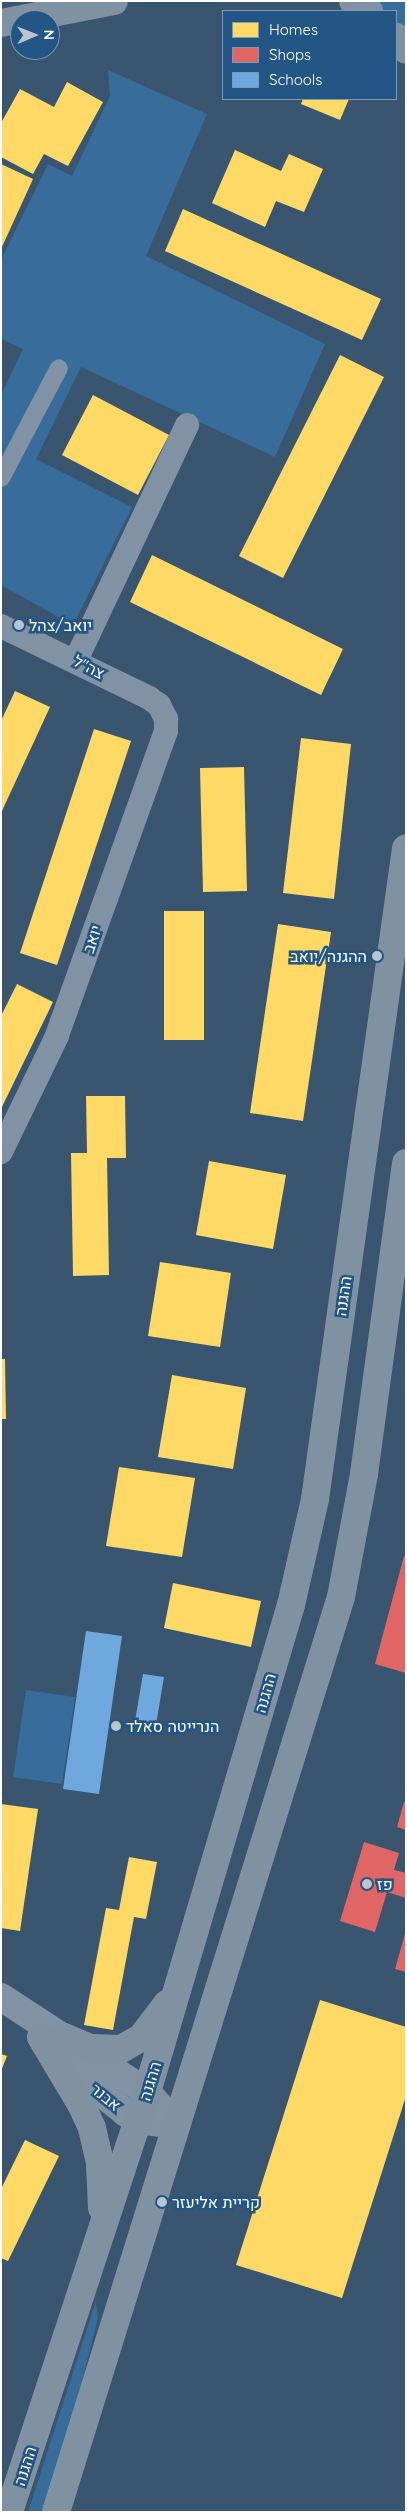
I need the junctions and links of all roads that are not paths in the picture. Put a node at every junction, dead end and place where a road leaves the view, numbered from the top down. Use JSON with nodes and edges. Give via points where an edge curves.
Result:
{"nodes":[{"id":1,"x":114,"y":1,"type":"edge"},
{"id":2,"x":353,"y":1,"type":"edge"},
{"id":3,"x":367,"y":10,"type":"edge"},
{"id":4,"x":1,"y":24,"type":"edge"},
{"id":5,"x":397,"y":38,"type":"edge"},
{"id":6,"x":406,"y":50,"type":"edge"},
{"id":7,"x":59,"y":368,"type":"dead end"},
{"id":8,"x":187,"y":425,"type":"dead end"},
{"id":9,"x":1,"y":478,"type":"edge"},
{"id":10,"x":1,"y":626,"type":"edge"},
{"id":11,"x":76,"y":660,"type":"junction"},
{"id":12,"x":166,"y":719,"type":"joint"},
{"id":13,"x":406,"y":848,"type":"edge"},
{"id":14,"x":1,"y":1152,"type":"edge"},
{"id":15,"x":406,"y":1164,"type":"edge"},
{"id":16,"x":179,"y":1987,"type":"junction"},
{"id":17,"x":9,"y":2003,"type":"edge"},
{"id":18,"x":53,"y":2037,"type":"junction"},
{"id":19,"x":147,"y":2092,"type":"junction"},
{"id":20,"x":138,"y":2120,"type":"junction"},
{"id":21,"x":176,"y":2125,"type":"junction"},
{"id":22,"x":100,"y":2241,"type":"junction"},
{"id":23,"x":9,"y":2512,"type":"edge"},
{"id":24,"x":56,"y":2512,"type":"edge"}],
"edges":[{"from":1,"to":4,"type":"highway"},
{"from":2,"to":3,"type":"highway"},
{"from":5,"to":6,"type":"highway"},
{"from":7,"to":9,"type":"street"},
{"from":8,"to":11,"type":"street"},
{"from":10,"to":11,"type":"street","name":"צה\"ל"},
{"from":11,"to":12,"type":"street","name":"צה\"ל","via":[[149,698],[159,705]]},
{"from":12,"to":14,"type":"street","name":"יואב","via":[[166,731],[57,1036]]},
{"from":13,"to":16,"type":"highway","name":"ההגנה","via":[[315,1499],[291,1605]]},
{"from":15,"to":21,"type":"highway","via":[[364,1474],[341,1597]]},
{"from":16,"to":18,"type":"highway","via":[[146,2033],[121,2049],[90,2048]]},
{"from":16,"to":19,"type":"highway","name":"ההגנה"},
{"from":17,"to":18,"type":"street","name":"אבנר"},
{"from":18,"to":19,"type":"street","name":"אבנר"},
{"from":18,"to":20,"type":"street","name":"אבנר","via":[[103,2095]]},
{"from":18,"to":22,"type":"highway","via":[[96,2143],[103,2187]]},
{"from":19,"to":20,"type":"highway","name":"ההגנה"},
{"from":19,"to":21,"type":"street","name":"אבנר"},
{"from":20,"to":21,"type":"street","name":"אבנר"},
{"from":20,"to":22,"type":"highway","name":"ההגנה"},
{"from":21,"to":24,"type":"highway"},
{"from":22,"to":23,"type":"highway","name":"ההגנה"}]}
